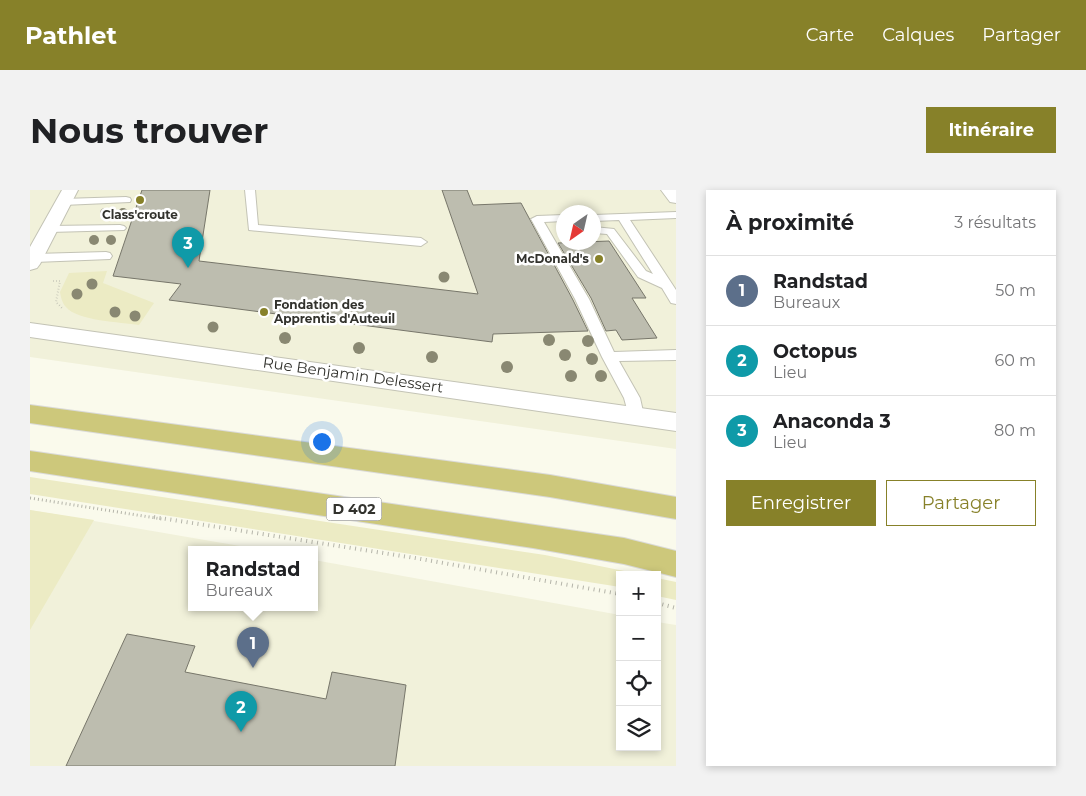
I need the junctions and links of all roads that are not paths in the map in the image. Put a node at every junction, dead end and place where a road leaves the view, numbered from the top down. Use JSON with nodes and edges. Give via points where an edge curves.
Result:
{"nodes":[{"id":1,"x":250,"y":190,"type":"edge"},
{"id":2,"x":669,"y":190,"type":"edge"},
{"id":3,"x":67,"y":196,"type":"edge"},
{"id":4,"x":676,"y":198,"type":"edge"},
{"id":5,"x":126,"y":200,"type":"dead end"},
{"id":6,"x":676,"y":215,"type":"edge"},
{"id":7,"x":622,"y":217,"type":"junction"},
{"id":8,"x":556,"y":218,"type":"edge"},
{"id":9,"x":601,"y":218,"type":"edge"},
{"id":10,"x":120,"y":228,"type":"dead end"},
{"id":11,"x":50,"y":230,"type":"junction"},
{"id":12,"x":601,"y":230,"type":"edge"},
{"id":13,"x":421,"y":242,"type":"dead end"},
{"id":14,"x":563,"y":250,"type":"edge"},
{"id":15,"x":106,"y":256,"type":"dead end"},
{"id":16,"x":32,"y":261,"type":"edge"},
{"id":17,"x":666,"y":285,"type":"junction"},
{"id":18,"x":582,"y":299,"type":"junction"},
{"id":19,"x":676,"y":300,"type":"edge"},
{"id":20,"x":30,"y":330,"type":"edge"},
{"id":21,"x":676,"y":355,"type":"edge"},
{"id":22,"x":609,"y":357,"type":"junction"},
{"id":23,"x":30,"y":414,"type":"edge"},
{"id":24,"x":636,"y":416,"type":"junction"},
{"id":25,"x":676,"y":422,"type":"edge"},
{"id":26,"x":30,"y":461,"type":"edge"},
{"id":27,"x":676,"y":508,"type":"edge"},
{"id":28,"x":676,"y":564,"type":"edge"}],
"edges":[{"from":1,"to":13,"type":"lane","via":[[253,228]]},
{"from":2,"to":4,"type":"street"},
{"from":3,"to":5,"type":"lane"},
{"from":3,"to":11,"type":"street"},
{"from":6,"to":7,"type":"lane"},
{"from":7,"to":9,"type":"lane"},
{"from":7,"to":17,"type":"lane"},
{"from":8,"to":18,"type":"lane","via":[[537,219]]},
{"from":10,"to":11,"type":"lane"},
{"from":11,"to":16,"type":"street"},
{"from":12,"to":17,"type":"lane","via":[[610,231],[642,274]]},
{"from":14,"to":18,"type":"lane","via":[[582,285]]},
{"from":15,"to":16,"type":"lane"},
{"from":17,"to":19,"type":"lane"},
{"from":18,"to":22,"type":"lane"},
{"from":20,"to":24,"type":"street","name":"Rue Benjamin Delessert"},
{"from":21,"to":22,"type":"lane"},
{"from":22,"to":24,"type":"lane","via":[[632,398]]},
{"from":23,"to":27,"type":"main road","via":[[550,486]]},
{"from":24,"to":25,"type":"street","name":"Rue Benjamin Delessert"},
{"from":26,"to":28,"type":"main road","number":"D 402","via":[[533,536],[624,551]]}]}
